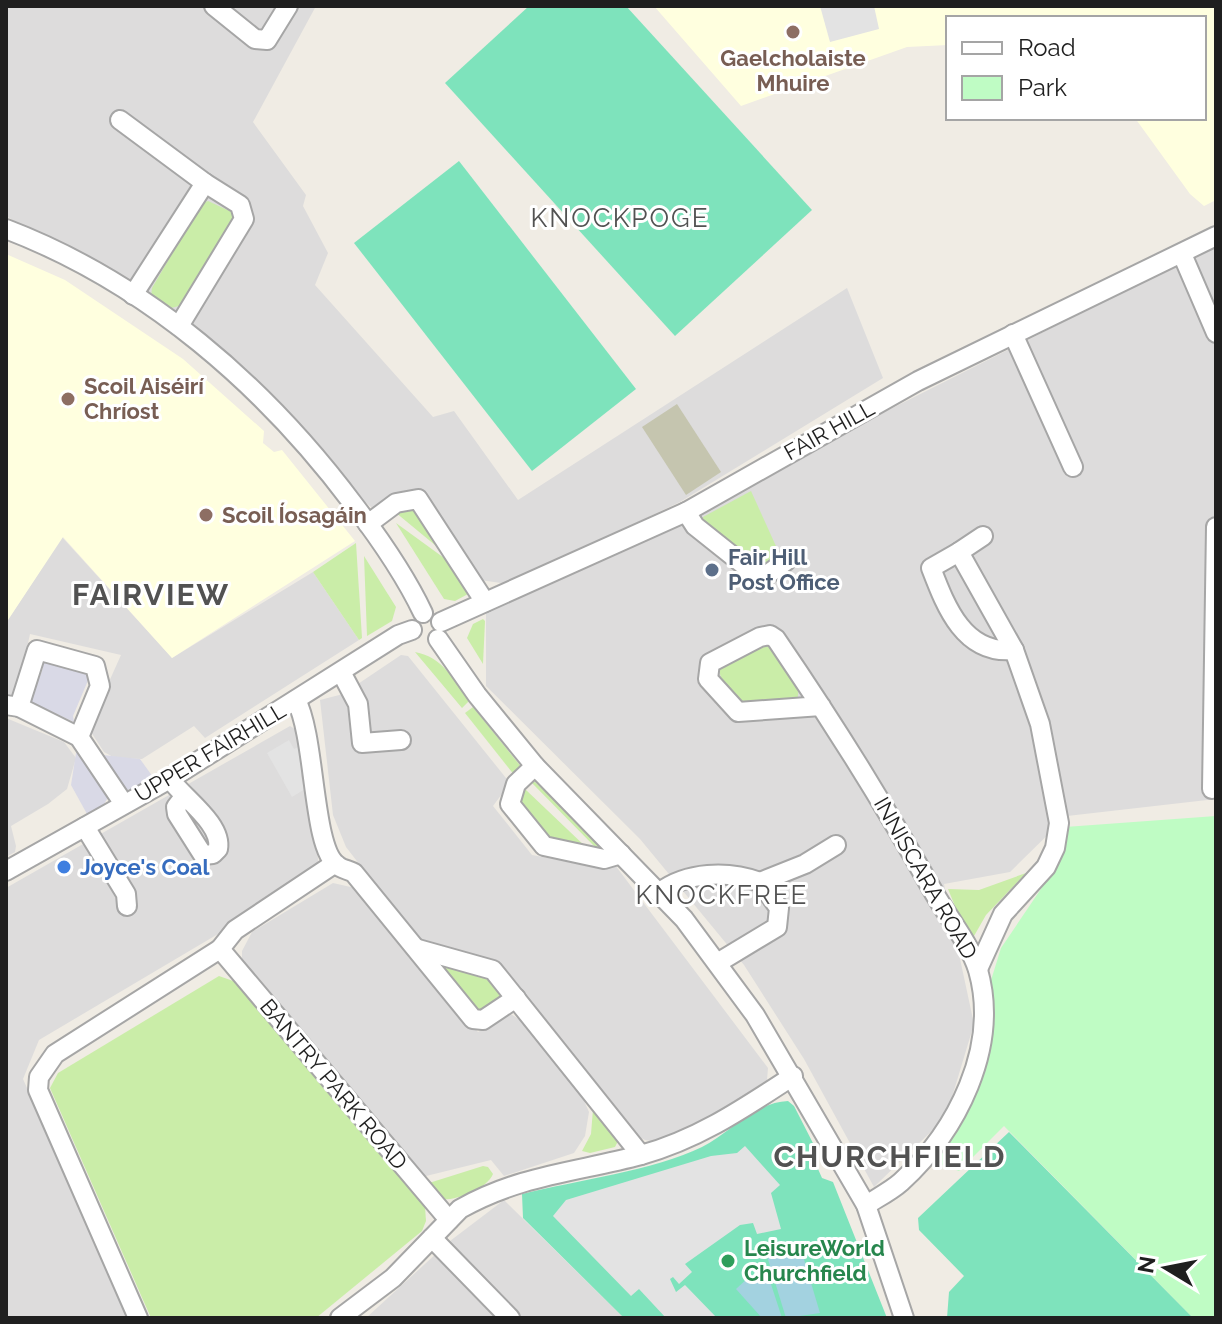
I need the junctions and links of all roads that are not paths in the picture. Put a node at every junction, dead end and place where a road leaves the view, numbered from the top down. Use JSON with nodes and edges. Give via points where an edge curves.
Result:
{"nodes":[{"id":1,"x":214,"y":6,"type":"edge"},
{"id":2,"x":288,"y":6,"type":"edge"},
{"id":3,"x":120,"y":120,"type":"dead end"},
{"id":4,"x":205,"y":183,"type":"junction"},
{"id":5,"x":6,"y":229,"type":"edge"},
{"id":6,"x":1216,"y":236,"type":"edge"},
{"id":7,"x":1182,"y":254,"type":"junction"},
{"id":8,"x":133,"y":295,"type":"junction"},
{"id":9,"x":179,"y":326,"type":"junction"},
{"id":10,"x":1216,"y":333,"type":"edge"},
{"id":11,"x":1013,"y":334,"type":"junction"},
{"id":12,"x":1073,"y":467,"type":"dead end"},
{"id":13,"x":686,"y":512,"type":"junction"},
{"id":14,"x":368,"y":524,"type":"junction"},
{"id":15,"x":1216,"y":527,"type":"edge"},
{"id":16,"x":983,"y":536,"type":"dead end"},
{"id":17,"x":959,"y":552,"type":"junction"},
{"id":18,"x":786,"y":561,"type":"dead end"},
{"id":19,"x":485,"y":602,"type":"junction"},
{"id":20,"x":423,"y":613,"type":"junction"},
{"id":21,"x":412,"y":630,"type":"junction"},
{"id":22,"x":440,"y":630,"type":"junction"},
{"id":23,"x":1014,"y":650,"type":"junction"},
{"id":24,"x":341,"y":672,"type":"junction"},
{"id":25,"x":296,"y":700,"type":"junction"},
{"id":26,"x":12,"y":706,"type":"edge"},
{"id":27,"x":821,"y":706,"type":"junction"},
{"id":28,"x":79,"y":737,"type":"junction"},
{"id":29,"x":401,"y":740,"type":"dead end"},
{"id":30,"x":535,"y":766,"type":"junction"},
{"id":31,"x":170,"y":779,"type":"junction"},
{"id":32,"x":1212,"y":789,"type":"dead end"},
{"id":33,"x":183,"y":798,"type":"dead end"},
{"id":34,"x":124,"y":804,"type":"junction"},
{"id":35,"x":85,"y":827,"type":"junction"},
{"id":36,"x":836,"y":845,"type":"dead end"},
{"id":37,"x":621,"y":854,"type":"junction"},
{"id":38,"x":334,"y":864,"type":"junction"},
{"id":39,"x":6,"y":871,"type":"edge"},
{"id":40,"x":760,"y":882,"type":"junction"},
{"id":41,"x":660,"y":892,"type":"junction"},
{"id":42,"x":127,"y":906,"type":"dead end"},
{"id":43,"x":220,"y":949,"type":"junction"},
{"id":44,"x":418,"y":949,"type":"junction"},
{"id":45,"x":719,"y":962,"type":"junction"},
{"id":46,"x":978,"y":969,"type":"junction"},
{"id":47,"x":516,"y":998,"type":"junction"},
{"id":48,"x":793,"y":1076,"type":"junction"},
{"id":49,"x":641,"y":1155,"type":"junction"},
{"id":50,"x":866,"y":1205,"type":"junction"},
{"id":51,"x":449,"y":1220,"type":"junction"},
{"id":52,"x":432,"y":1238,"type":"junction"},
{"id":53,"x":138,"y":1318,"type":"edge"},
{"id":54,"x":340,"y":1318,"type":"edge"},
{"id":55,"x":510,"y":1318,"type":"edge"},
{"id":56,"x":904,"y":1318,"type":"edge"}],
"edges":[{"from":1,"to":2,"type":"street","via":[[255,39],[267,40]]},
{"from":3,"to":4,"type":"street"},
{"from":4,"to":8,"type":"street"},
{"from":4,"to":9,"type":"street","via":[[240,205],[244,219]]},
{"from":5,"to":8,"type":"street","via":[[84,265]]},
{"from":6,"to":7,"type":"street","name":"FAIR HILL"},
{"from":7,"to":10,"type":"street"},
{"from":7,"to":11,"type":"street","name":"FAIR HILL"},
{"from":8,"to":9,"type":"street"},
{"from":9,"to":14,"type":"street","via":[[291,425]]},
{"from":11,"to":12,"type":"street"},
{"from":11,"to":13,"type":"street","name":"FAIR HILL","via":[[918,381]]},
{"from":13,"to":18,"type":"street","via":[[695,526],[759,577]]},
{"from":13,"to":19,"type":"street","name":"FAIR HILL"},
{"from":14,"to":19,"type":"street","via":[[396,503],[418,499]]},
{"from":14,"to":20,"type":"street"},
{"from":15,"to":32,"type":"street"},
{"from":16,"to":17,"type":"street"},
{"from":17,"to":23,"type":"street"},
{"from":17,"to":23,"type":"street","via":[[931,568],[958,627],[997,652]]},
{"from":19,"to":22,"type":"street","name":"FAIR HILL"},
{"from":20,"to":21,"type":"street"},
{"from":20,"to":22,"type":"street","via":[[432,613]]},
{"from":21,"to":22,"type":"street","via":[[420,642],[430,643]]},
{"from":21,"to":24,"type":"street","name":"UPPER FAIRHILL"},
{"from":22,"to":30,"type":"street","via":[[477,695]]},
{"from":23,"to":46,"type":"street","via":[[1040,724],[1059,823],[1046,867],[1003,914]]},
{"from":24,"to":25,"type":"street","name":"UPPER FAIRHILL"},
{"from":24,"to":29,"type":"street","via":[[358,704],[362,743]]},
{"from":25,"to":31,"type":"street","name":"UPPER FAIRHILL"},
{"from":25,"to":38,"type":"street","via":[[308,726],[322,841]]},
{"from":26,"to":28,"type":"street"},
{"from":26,"to":28,"type":"street","via":[[37,650],[95,666],[100,686]]},
{"from":27,"to":27,"type":"street","name":"INNISCARA ROAD","via":[[738,712],[708,679],[710,663],[770,635]]},
{"from":27,"to":46,"type":"street","name":"INNISCARA ROAD"},
{"from":28,"to":34,"type":"street"},
{"from":30,"to":37,"type":"street"},
{"from":30,"to":37,"type":"street","via":[[516,784],[510,804],[544,846],[604,859]]},
{"from":31,"to":33,"type":"street"},
{"from":31,"to":34,"type":"street","name":"UPPER FAIRHILL"},
{"from":34,"to":35,"type":"street","name":"UPPER FAIRHILL"},
{"from":35,"to":39,"type":"street","name":"UPPER FAIRHILL"},
{"from":35,"to":42,"type":"street","via":[[126,894]]},
{"from":36,"to":40,"type":"street"},
{"from":37,"to":41,"type":"street"},
{"from":38,"to":43,"type":"street","via":[[235,930]]},
{"from":38,"to":44,"type":"street","via":[[354,873]]},
{"from":40,"to":41,"type":"street","via":[[705,875],[678,879]]},
{"from":40,"to":45,"type":"street","via":[[779,908],[777,927]]},
{"from":41,"to":45,"type":"street"},
{"from":43,"to":51,"type":"street","name":"BANTRY PARK ROAD"},
{"from":43,"to":53,"type":"street","via":[[55,1054],[39,1078],[38,1090]]},
{"from":44,"to":47,"type":"street","via":[[493,970]]},
{"from":44,"to":47,"type":"street","via":[[473,1019],[483,1020]]},
{"from":45,"to":48,"type":"street"},
{"from":46,"to":50,"type":"street","name":"INNISCARA ROAD","via":[[984,1018],[976,1068],[956,1116],[901,1182]]},
{"from":47,"to":49,"type":"street"},
{"from":48,"to":49,"type":"street","via":[[709,1131]]},
{"from":48,"to":50,"type":"street"},
{"from":49,"to":51,"type":"street","via":[[531,1178],[470,1203]]},
{"from":50,"to":56,"type":"street"},
{"from":51,"to":52,"type":"street"},
{"from":52,"to":54,"type":"street","via":[[393,1278]]},
{"from":52,"to":55,"type":"street"}]}
